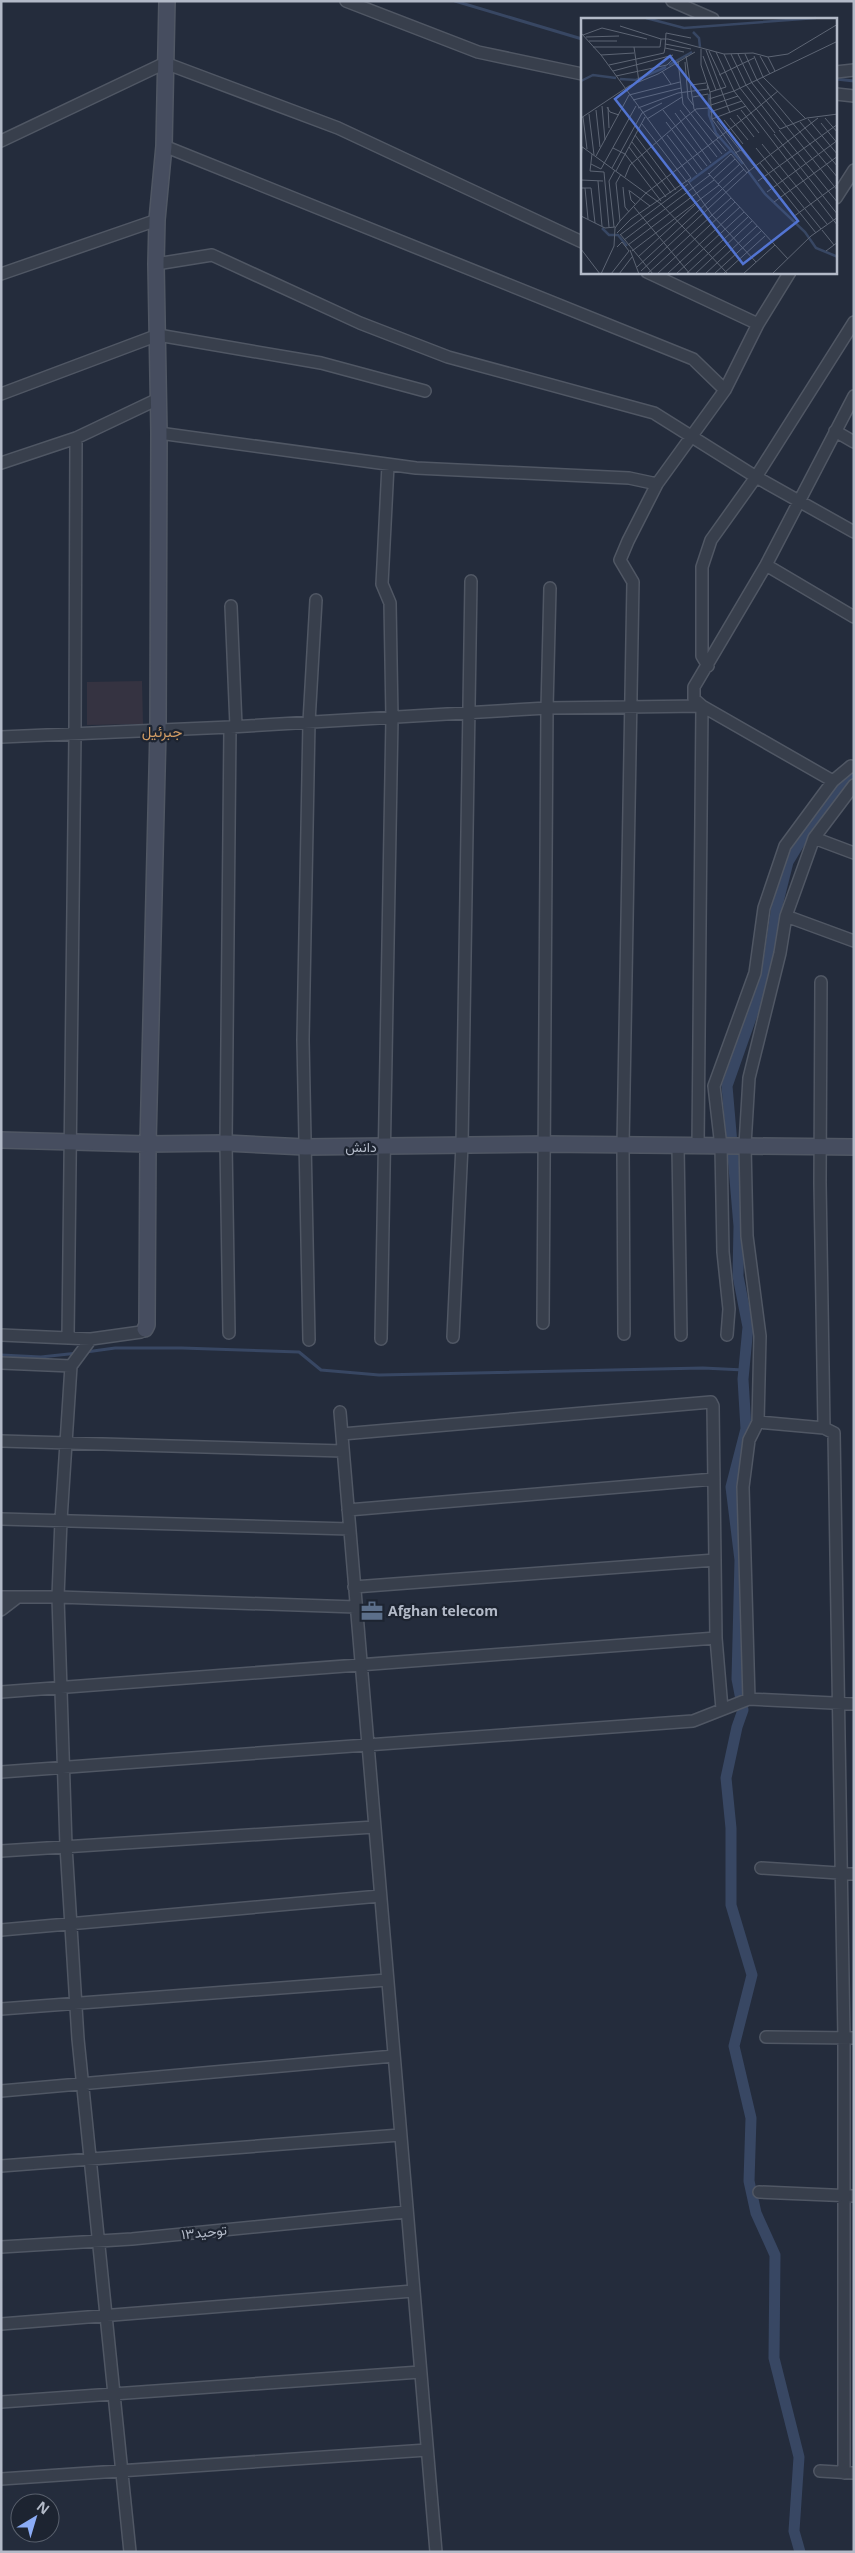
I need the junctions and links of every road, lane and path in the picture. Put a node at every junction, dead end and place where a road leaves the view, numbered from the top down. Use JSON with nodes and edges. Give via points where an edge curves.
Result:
{"nodes":[{"id":1,"x":167,"y":1,"type":"edge"},
{"id":2,"x":346,"y":1,"type":"edge"},
{"id":3,"x":672,"y":1,"type":"edge"},
{"id":4,"x":361,"y":3,"type":"edge"},
{"id":5,"x":711,"y":18,"type":"edge"},
{"id":6,"x":165,"y":63,"type":"junction"},
{"id":7,"x":854,"y":70,"type":"edge"},
{"id":8,"x":838,"y":72,"type":"edge"},
{"id":9,"x":581,"y":74,"type":"edge"},
{"id":10,"x":853,"y":92,"type":"edge"},
{"id":11,"x":838,"y":94,"type":"edge"},
{"id":12,"x":1,"y":140,"type":"edge"},
{"id":13,"x":164,"y":146,"type":"junction"},
{"id":14,"x":854,"y":170,"type":"edge"},
{"id":15,"x":838,"y":195,"type":"edge"},
{"id":16,"x":157,"y":220,"type":"junction"},
{"id":17,"x":581,"y":242,"type":"edge"},
{"id":18,"x":156,"y":264,"type":"junction"},
{"id":19,"x":1,"y":274,"type":"edge"},
{"id":20,"x":653,"y":274,"type":"edge"},
{"id":21,"x":789,"y":274,"type":"edge"},
{"id":22,"x":854,"y":322,"type":"edge"},
{"id":23,"x":758,"y":324,"type":"junction"},
{"id":24,"x":158,"y":335,"type":"junction"},
{"id":25,"x":725,"y":390,"type":"junction"},
{"id":26,"x":425,"y":391,"type":"dead end"},
{"id":27,"x":1,"y":394,"type":"edge"},
{"id":28,"x":854,"y":396,"type":"edge"},
{"id":29,"x":158,"y":399,"type":"junction"},
{"id":30,"x":835,"y":431,"type":"junction"},
{"id":31,"x":159,"y":433,"type":"junction"},
{"id":32,"x":690,"y":436,"type":"junction"},
{"id":33,"x":76,"y":438,"type":"junction"},
{"id":34,"x":854,"y":442,"type":"edge"},
{"id":35,"x":1,"y":463,"type":"edge"},
{"id":36,"x":388,"y":465,"type":"junction"},
{"id":37,"x":756,"y":477,"type":"junction"},
{"id":38,"x":657,"y":484,"type":"junction"},
{"id":39,"x":800,"y":501,"type":"junction"},
{"id":40,"x":854,"y":532,"type":"edge"},
{"id":41,"x":766,"y":565,"type":"junction"},
{"id":42,"x":471,"y":581,"type":"dead end"},
{"id":43,"x":550,"y":588,"type":"dead end"},
{"id":44,"x":316,"y":600,"type":"dead end"},
{"id":45,"x":231,"y":606,"type":"dead end"},
{"id":46,"x":854,"y":618,"type":"edge"},
{"id":47,"x":708,"y":666,"type":"junction"},
{"id":48,"x":630,"y":706,"type":"junction"},
{"id":49,"x":702,"y":706,"type":"junction"},
{"id":50,"x":547,"y":708,"type":"junction"},
{"id":51,"x":469,"y":714,"type":"junction"},
{"id":52,"x":392,"y":718,"type":"junction"},
{"id":53,"x":309,"y":722,"type":"junction"},
{"id":54,"x":233,"y":726,"type":"junction"},
{"id":55,"x":158,"y":730,"type":"junction"},
{"id":56,"x":75,"y":734,"type":"junction"},
{"id":57,"x":1,"y":737,"type":"edge"},
{"id":58,"x":852,"y":766,"type":"edge"},
{"id":59,"x":833,"y":781,"type":"junction"},
{"id":60,"x":854,"y":785,"type":"edge"},
{"id":61,"x":814,"y":838,"type":"junction"},
{"id":62,"x":854,"y":853,"type":"edge"},
{"id":63,"x":786,"y":916,"type":"junction"},
{"id":64,"x":854,"y":941,"type":"edge"},
{"id":65,"x":821,"y":982,"type":"dead end"},
{"id":66,"x":1,"y":1140,"type":"edge"},
{"id":67,"x":70,"y":1141,"type":"junction"},
{"id":68,"x":226,"y":1143,"type":"junction"},
{"id":69,"x":148,"y":1144,"type":"junction"},
{"id":70,"x":462,"y":1144,"type":"junction"},
{"id":71,"x":544,"y":1144,"type":"junction"},
{"id":72,"x":745,"y":1145,"type":"junction"},
{"id":73,"x":623,"y":1146,"type":"junction"},
{"id":74,"x":821,"y":1146,"type":"junction"},
{"id":75,"x":305,"y":1147,"type":"junction"},
{"id":76,"x":384,"y":1147,"type":"junction"},
{"id":77,"x":678,"y":1147,"type":"junction"},
{"id":78,"x":698,"y":1147,"type":"junction"},
{"id":79,"x":722,"y":1147,"type":"junction"},
{"id":80,"x":854,"y":1147,"type":"edge"},
{"id":81,"x":543,"y":1324,"type":"dead end"},
{"id":82,"x":145,"y":1329,"type":"joint"},
{"id":83,"x":229,"y":1333,"type":"dead end"},
{"id":84,"x":624,"y":1334,"type":"dead end"},
{"id":85,"x":1,"y":1335,"type":"edge"},
{"id":86,"x":681,"y":1335,"type":"dead end"},
{"id":87,"x":727,"y":1335,"type":"dead end"},
{"id":88,"x":453,"y":1337,"type":"dead end"},
{"id":89,"x":68,"y":1338,"type":"junction"},
{"id":90,"x":91,"y":1339,"type":"junction"},
{"id":91,"x":381,"y":1339,"type":"dead end"},
{"id":92,"x":309,"y":1340,"type":"dead end"},
{"id":93,"x":1,"y":1363,"type":"edge"},
{"id":94,"x":70,"y":1366,"type":"junction"},
{"id":95,"x":340,"y":1412,"type":"dead end"},
{"id":96,"x":758,"y":1422,"type":"junction"},
{"id":97,"x":824,"y":1428,"type":"junction"},
{"id":98,"x":342,"y":1434,"type":"junction"},
{"id":99,"x":1,"y":1440,"type":"edge"},
{"id":100,"x":66,"y":1442,"type":"junction"},
{"id":101,"x":343,"y":1451,"type":"junction"},
{"id":102,"x":714,"y":1479,"type":"junction"},
{"id":103,"x":348,"y":1510,"type":"junction"},
{"id":104,"x":1,"y":1519,"type":"edge"},
{"id":105,"x":61,"y":1520,"type":"junction"},
{"id":106,"x":350,"y":1529,"type":"junction"},
{"id":107,"x":715,"y":1560,"type":"junction"},
{"id":108,"x":354,"y":1587,"type":"junction"},
{"id":109,"x":1,"y":1597,"type":"edge"},
{"id":110,"x":18,"y":1597,"type":"junction"},
{"id":111,"x":58,"y":1597,"type":"junction"},
{"id":112,"x":356,"y":1607,"type":"junction"},
{"id":113,"x":1,"y":1610,"type":"edge"},
{"id":114,"x":716,"y":1638,"type":"junction"},
{"id":115,"x":361,"y":1664,"type":"junction"},
{"id":116,"x":62,"y":1688,"type":"junction"},
{"id":117,"x":1,"y":1692,"type":"edge"},
{"id":118,"x":749,"y":1699,"type":"junction"},
{"id":119,"x":840,"y":1704,"type":"junction"},
{"id":120,"x":854,"y":1704,"type":"edge"},
{"id":121,"x":722,"y":1709,"type":"junction"},
{"id":122,"x":368,"y":1744,"type":"junction"},
{"id":123,"x":65,"y":1767,"type":"junction"},
{"id":124,"x":1,"y":1772,"type":"edge"},
{"id":125,"x":374,"y":1827,"type":"junction"},
{"id":126,"x":66,"y":1846,"type":"junction"},
{"id":127,"x":1,"y":1851,"type":"edge"},
{"id":128,"x":761,"y":1868,"type":"dead end"},
{"id":129,"x":841,"y":1874,"type":"junction"},
{"id":130,"x":854,"y":1874,"type":"edge"},
{"id":131,"x":380,"y":1896,"type":"junction"},
{"id":132,"x":71,"y":1925,"type":"junction"},
{"id":133,"x":1,"y":1930,"type":"edge"},
{"id":134,"x":387,"y":1980,"type":"junction"},
{"id":135,"x":76,"y":2003,"type":"junction"},
{"id":136,"x":1,"y":2009,"type":"edge"},
{"id":137,"x":766,"y":2037,"type":"dead end"},
{"id":138,"x":849,"y":2038,"type":"edge"},
{"id":139,"x":394,"y":2056,"type":"junction"},
{"id":140,"x":83,"y":2085,"type":"junction"},
{"id":141,"x":1,"y":2091,"type":"edge"},
{"id":142,"x":400,"y":2136,"type":"junction"},
{"id":143,"x":92,"y":2159,"type":"junction"},
{"id":144,"x":1,"y":2166,"type":"edge"},
{"id":145,"x":759,"y":2192,"type":"dead end"},
{"id":146,"x":848,"y":2196,"type":"edge"},
{"id":147,"x":406,"y":2212,"type":"junction"},
{"id":148,"x":100,"y":2240,"type":"junction"},
{"id":149,"x":1,"y":2247,"type":"edge"},
{"id":150,"x":413,"y":2291,"type":"junction"},
{"id":151,"x":108,"y":2315,"type":"junction"},
{"id":152,"x":1,"y":2324,"type":"edge"},
{"id":153,"x":420,"y":2372,"type":"junction"},
{"id":154,"x":114,"y":2394,"type":"junction"},
{"id":155,"x":1,"y":2402,"type":"edge"},
{"id":156,"x":427,"y":2450,"type":"junction"},
{"id":157,"x":123,"y":2469,"type":"junction"},
{"id":158,"x":820,"y":2471,"type":"dead end"},
{"id":159,"x":849,"y":2473,"type":"edge"},
{"id":160,"x":1,"y":2479,"type":"edge"},
{"id":161,"x":130,"y":2552,"type":"edge"},
{"id":162,"x":436,"y":2552,"type":"edge"}],
"edges":[{"from":1,"to":6,"type":"street"},
{"from":2,"to":4,"type":"street"},
{"from":3,"to":5,"type":"street"},
{"from":4,"to":9,"type":"street","via":[[478,52]]},
{"from":6,"to":12,"type":"street"},
{"from":6,"to":13,"type":"street"},
{"from":6,"to":17,"type":"street","via":[[338,128]]},
{"from":7,"to":8,"type":"street"},
{"from":10,"to":11,"type":"street"},
{"from":13,"to":16,"type":"street"},
{"from":13,"to":25,"type":"street","via":[[692,359]]},
{"from":14,"to":15,"type":"street"},
{"from":16,"to":18,"type":"street"},
{"from":16,"to":19,"type":"street"},
{"from":18,"to":24,"type":"street"},
{"from":18,"to":32,"type":"street","via":[[212,254],[360,323],[448,357],[654,413]]},
{"from":20,"to":23,"type":"street"},
{"from":21,"to":23,"type":"street"},
{"from":22,"to":37,"type":"street"},
{"from":23,"to":25,"type":"street"},
{"from":24,"to":26,"type":"street","via":[[321,363]]},
{"from":24,"to":27,"type":"street"},
{"from":24,"to":29,"type":"street"},
{"from":25,"to":32,"type":"street"},
{"from":28,"to":30,"type":"street"},
{"from":29,"to":31,"type":"street"},
{"from":29,"to":33,"type":"street"},
{"from":30,"to":34,"type":"street"},
{"from":30,"to":39,"type":"street"},
{"from":31,"to":36,"type":"street"},
{"from":31,"to":55,"type":"street"},
{"from":32,"to":37,"type":"street"},
{"from":32,"to":38,"type":"street"},
{"from":33,"to":35,"type":"street"},
{"from":33,"to":56,"type":"street"},
{"from":36,"to":38,"type":"street","via":[[629,478]]},
{"from":36,"to":52,"type":"street","via":[[382,584],[390,604]]},
{"from":37,"to":39,"type":"street"},
{"from":37,"to":47,"type":"street","via":[[710,540],[702,567],[702,656]]},
{"from":38,"to":48,"type":"street","via":[[620,560],[633,582]]},
{"from":39,"to":40,"type":"street"},
{"from":39,"to":41,"type":"street"},
{"from":41,"to":46,"type":"street"},
{"from":41,"to":47,"type":"street"},
{"from":42,"to":51,"type":"street"},
{"from":43,"to":50,"type":"street"},
{"from":44,"to":53,"type":"street"},
{"from":45,"to":54,"type":"street"},
{"from":47,"to":49,"type":"street","via":[[694,687],[694,699]]},
{"from":48,"to":49,"type":"street"},
{"from":48,"to":50,"type":"street"},
{"from":48,"to":73,"type":"street"},
{"from":49,"to":59,"type":"street"},
{"from":49,"to":78,"type":"street"},
{"from":50,"to":51,"type":"street"},
{"from":50,"to":71,"type":"street"},
{"from":51,"to":52,"type":"street"},
{"from":51,"to":70,"type":"street"},
{"from":52,"to":53,"type":"street"},
{"from":52,"to":76,"type":"street"},
{"from":53,"to":54,"type":"street"},
{"from":53,"to":75,"type":"street","via":[[303,1040]]},
{"from":54,"to":55,"type":"street"},
{"from":54,"to":68,"type":"street"},
{"from":55,"to":56,"type":"street"},
{"from":55,"to":69,"type":"street"},
{"from":56,"to":57,"type":"street"},
{"from":56,"to":67,"type":"street"},
{"from":58,"to":59,"type":"street"},
{"from":59,"to":79,"type":"street","via":[[785,846],[764,908],[755,973],[714,1086]]},
{"from":60,"to":61,"type":"street"},
{"from":61,"to":62,"type":"street"},
{"from":61,"to":63,"type":"street"},
{"from":63,"to":64,"type":"street"},
{"from":63,"to":72,"type":"street","via":[[749,1078]]},
{"from":65,"to":74,"type":"street"},
{"from":66,"to":67,"type":"street","name":"دانش"},
{"from":67,"to":69,"type":"street","name":"دانش"},
{"from":67,"to":89,"type":"street"},
{"from":68,"to":69,"type":"street","name":"دانش"},
{"from":68,"to":75,"type":"street","name":"دانش"},
{"from":68,"to":83,"type":"street"},
{"from":69,"to":82,"type":"street"},
{"from":70,"to":71,"type":"street","name":"دانش"},
{"from":70,"to":76,"type":"street","name":"دانش"},
{"from":70,"to":88,"type":"street"},
{"from":71,"to":73,"type":"street","name":"دانش"},
{"from":71,"to":81,"type":"street"},
{"from":72,"to":74,"type":"street","name":"دانش"},
{"from":72,"to":79,"type":"street","name":"دانش"},
{"from":72,"to":96,"type":"street","via":[[747,1236],[760,1336]]},
{"from":73,"to":77,"type":"street","name":"دانش"},
{"from":73,"to":84,"type":"street"},
{"from":74,"to":80,"type":"street","name":"دانش"},
{"from":74,"to":97,"type":"street"},
{"from":75,"to":76,"type":"street","name":"دانش"},
{"from":75,"to":92,"type":"street"},
{"from":76,"to":91,"type":"street"},
{"from":77,"to":78,"type":"street","name":"دانش"},
{"from":77,"to":86,"type":"street"},
{"from":78,"to":79,"type":"street","name":"دانش"},
{"from":79,"to":87,"type":"street"},
{"from":82,"to":90,"type":"street"},
{"from":85,"to":89,"type":"street"},
{"from":89,"to":90,"type":"street"},
{"from":90,"to":94,"type":"street"},
{"from":93,"to":94,"type":"street"},
{"from":94,"to":100,"type":"street"},
{"from":95,"to":98,"type":"street"},
{"from":96,"to":97,"type":"street"},
{"from":96,"to":118,"type":"street","via":[[749,1440],[743,1487]]},
{"from":97,"to":119,"type":"street","via":[[834,1433]]},
{"from":98,"to":101,"type":"street"},
{"from":98,"to":102,"type":"street","via":[[707,1401],[714,1406]]},
{"from":99,"to":100,"type":"street"},
{"from":100,"to":101,"type":"street"},
{"from":100,"to":105,"type":"street"},
{"from":101,"to":103,"type":"street"},
{"from":102,"to":103,"type":"street"},
{"from":102,"to":107,"type":"street"},
{"from":103,"to":106,"type":"street"},
{"from":104,"to":105,"type":"street"},
{"from":105,"to":106,"type":"street"},
{"from":105,"to":111,"type":"street"},
{"from":106,"to":108,"type":"street"},
{"from":107,"to":108,"type":"street"},
{"from":107,"to":114,"type":"street"},
{"from":108,"to":112,"type":"street"},
{"from":109,"to":110,"type":"street"},
{"from":110,"to":111,"type":"street"},
{"from":110,"to":113,"type":"street"},
{"from":111,"to":112,"type":"street"},
{"from":111,"to":116,"type":"street"},
{"from":112,"to":115,"type":"street"},
{"from":114,"to":115,"type":"street"},
{"from":114,"to":121,"type":"street"},
{"from":115,"to":116,"type":"street"},
{"from":115,"to":122,"type":"street"},
{"from":116,"to":117,"type":"street"},
{"from":116,"to":123,"type":"street"},
{"from":118,"to":119,"type":"street"},
{"from":118,"to":121,"type":"street"},
{"from":119,"to":120,"type":"street"},
{"from":119,"to":129,"type":"street"},
{"from":121,"to":122,"type":"street","via":[[693,1721]]},
{"from":122,"to":123,"type":"street"},
{"from":122,"to":125,"type":"street"},
{"from":123,"to":124,"type":"street"},
{"from":123,"to":126,"type":"street"},
{"from":125,"to":126,"type":"street"},
{"from":125,"to":131,"type":"street"},
{"from":126,"to":127,"type":"street"},
{"from":126,"to":132,"type":"street"},
{"from":128,"to":129,"type":"street"},
{"from":129,"to":130,"type":"street"},
{"from":129,"to":138,"type":"street"},
{"from":131,"to":132,"type":"street"},
{"from":131,"to":134,"type":"street"},
{"from":132,"to":133,"type":"street"},
{"from":132,"to":135,"type":"street"},
{"from":134,"to":135,"type":"street"},
{"from":134,"to":139,"type":"street"},
{"from":135,"to":136,"type":"street"},
{"from":135,"to":140,"type":"street"},
{"from":137,"to":138,"type":"street"},
{"from":138,"to":146,"type":"street"},
{"from":139,"to":140,"type":"street"},
{"from":139,"to":142,"type":"street"},
{"from":140,"to":141,"type":"street"},
{"from":140,"to":143,"type":"street"},
{"from":142,"to":143,"type":"street"},
{"from":142,"to":147,"type":"street"},
{"from":143,"to":144,"type":"street"},
{"from":143,"to":148,"type":"street"},
{"from":145,"to":146,"type":"street"},
{"from":146,"to":159,"type":"street"},
{"from":147,"to":148,"type":"street","name":"توحید۱۳"},
{"from":147,"to":150,"type":"street"},
{"from":148,"to":149,"type":"street","name":"توحید۱۳"},
{"from":148,"to":151,"type":"street"},
{"from":150,"to":151,"type":"street"},
{"from":150,"to":153,"type":"street"},
{"from":151,"to":152,"type":"street"},
{"from":151,"to":154,"type":"street"},
{"from":153,"to":154,"type":"street"},
{"from":153,"to":156,"type":"street"},
{"from":154,"to":155,"type":"street"},
{"from":154,"to":157,"type":"street"},
{"from":156,"to":157,"type":"street"},
{"from":156,"to":162,"type":"street"},
{"from":157,"to":160,"type":"street"},
{"from":157,"to":161,"type":"street"},
{"from":158,"to":159,"type":"street"}]}
